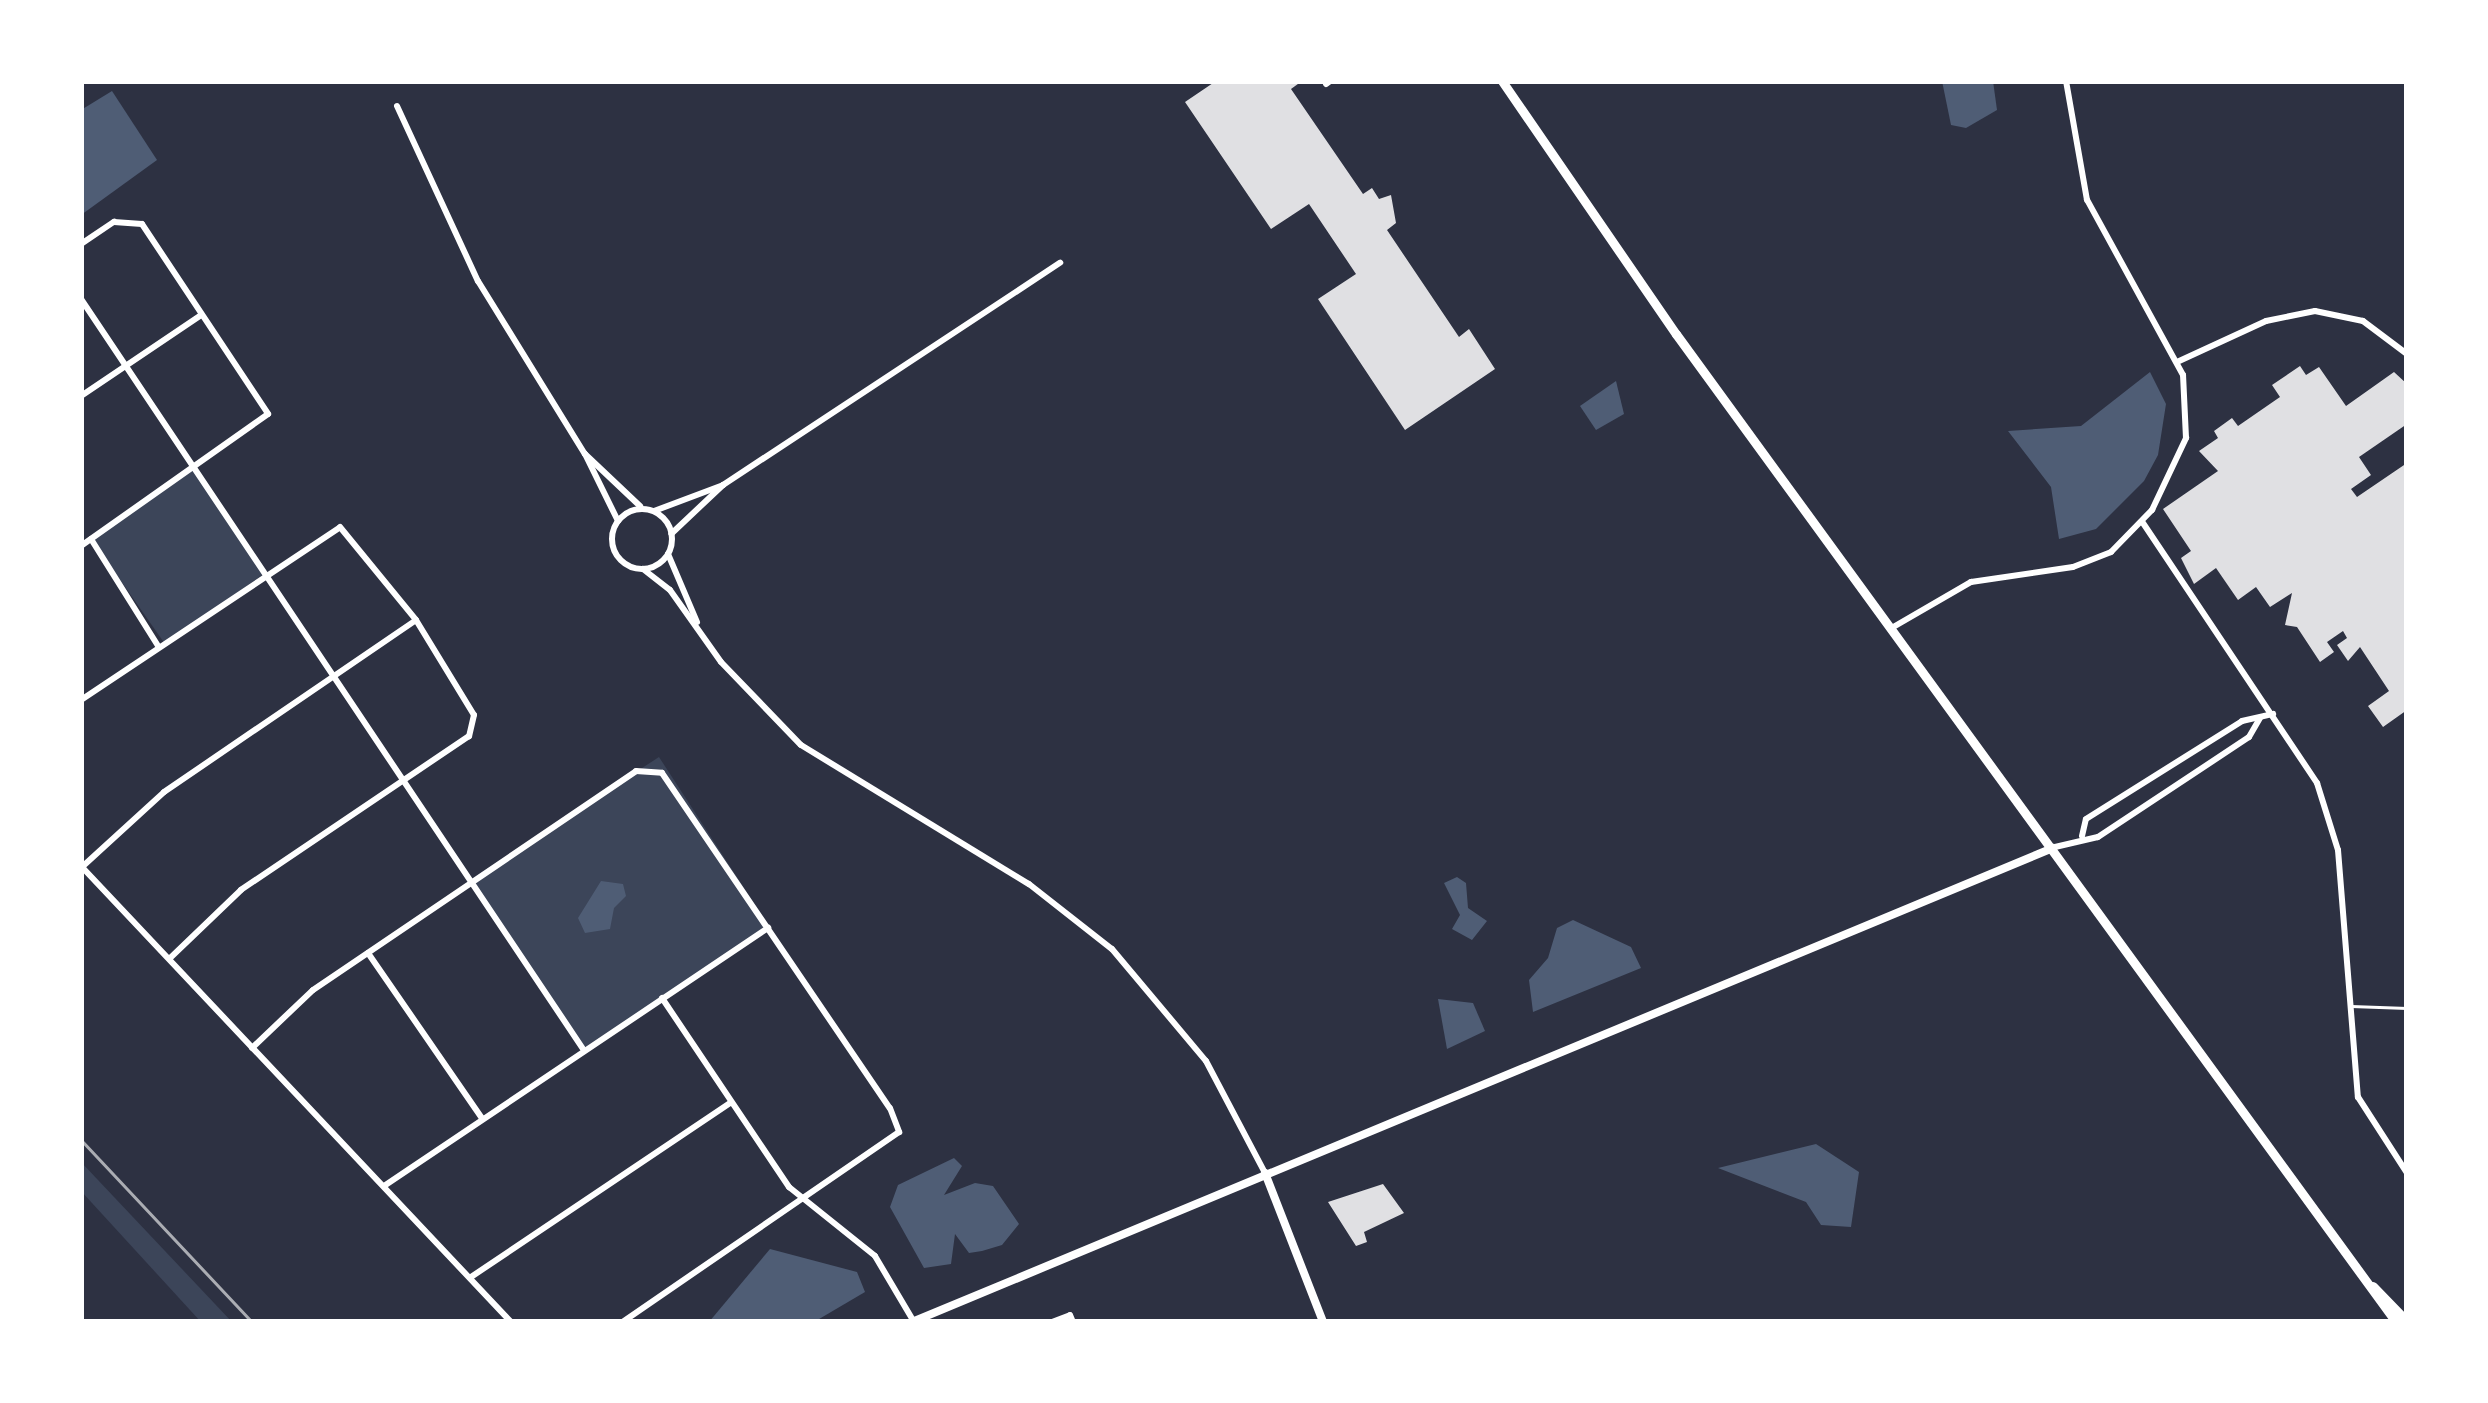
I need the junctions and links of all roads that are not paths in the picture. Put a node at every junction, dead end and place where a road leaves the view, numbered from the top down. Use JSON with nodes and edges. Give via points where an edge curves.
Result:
{"nodes":[{"id":1,"x":1502,"y":81,"type":"edge"},
{"id":2,"x":2066,"y":81,"type":"edge"},
{"id":3,"x":397,"y":106,"type":"dead end"},
{"id":4,"x":81,"y":244,"type":"edge"},
{"id":5,"x":1060,"y":262,"type":"dead end"},
{"id":6,"x":81,"y":299,"type":"edge"},
{"id":7,"x":202,"y":314,"type":"junction"},
{"id":8,"x":2407,"y":354,"type":"edge"},
{"id":9,"x":2177,"y":362,"type":"junction"},
{"id":10,"x":126,"y":365,"type":"junction"},
{"id":11,"x":81,"y":396,"type":"edge"},
{"id":12,"x":585,"y":454,"type":"junction"},
{"id":13,"x":192,"y":468,"type":"junction"},
{"id":14,"x":723,"y":485,"type":"junction"},
{"id":15,"x":643,"y":508,"type":"junction"},
{"id":16,"x":653,"y":511,"type":"junction"},
{"id":17,"x":617,"y":521,"type":"junction"},
{"id":18,"x":2143,"y":523,"type":"junction"},
{"id":19,"x":671,"y":534,"type":"junction"},
{"id":20,"x":91,"y":539,"type":"junction"},
{"id":21,"x":81,"y":546,"type":"edge"},
{"id":22,"x":668,"y":554,"type":"junction"},
{"id":23,"x":643,"y":569,"type":"junction"},
{"id":24,"x":266,"y":573,"type":"junction"},
{"id":25,"x":416,"y":620,"type":"junction"},
{"id":26,"x":698,"y":626,"type":"junction"},
{"id":27,"x":1894,"y":626,"type":"junction"},
{"id":28,"x":158,"y":646,"type":"junction"},
{"id":29,"x":334,"y":675,"type":"junction"},
{"id":30,"x":81,"y":700,"type":"edge"},
{"id":31,"x":2273,"y":714,"type":"junction"},
{"id":32,"x":2260,"y":718,"type":"junction"},
{"id":33,"x":403,"y":778,"type":"junction"},
{"id":34,"x":2082,"y":836,"type":"junction"},
{"id":35,"x":2055,"y":847,"type":"junction"},
{"id":36,"x":81,"y":867,"type":"edge"},
{"id":37,"x":474,"y":883,"type":"junction"},
{"id":38,"x":768,"y":928,"type":"junction"},
{"id":39,"x":368,"y":953,"type":"junction"},
{"id":40,"x":170,"y":958,"type":"junction"},
{"id":41,"x":662,"y":998,"type":"junction"},
{"id":42,"x":2349,"y":1006,"type":"junction"},
{"id":43,"x":2407,"y":1008,"type":"edge"},
{"id":44,"x":252,"y":1048,"type":"junction"},
{"id":45,"x":583,"y":1049,"type":"junction"},
{"id":46,"x":731,"y":1102,"type":"junction"},
{"id":47,"x":482,"y":1118,"type":"junction"},
{"id":48,"x":1265,"y":1173,"type":"junction"},
{"id":49,"x":2407,"y":1173,"type":"edge"},
{"id":50,"x":384,"y":1186,"type":"junction"},
{"id":51,"x":804,"y":1202,"type":"junction"},
{"id":52,"x":471,"y":1277,"type":"junction"},
{"id":53,"x":2373,"y":1288,"type":"junction"},
{"id":54,"x":512,"y":1322,"type":"edge"},
{"id":55,"x":623,"y":1322,"type":"edge"},
{"id":56,"x":913,"y":1322,"type":"edge"},
{"id":57,"x":1052,"y":1322,"type":"edge"},
{"id":58,"x":1073,"y":1322,"type":"edge"},
{"id":59,"x":1323,"y":1322,"type":"edge"},
{"id":60,"x":2396,"y":1322,"type":"edge"},
{"id":61,"x":2407,"y":1322,"type":"edge"}],
"edges":[{"from":1,"to":27,"type":"highway","via":[[1676,334]]},
{"from":2,"to":9,"type":"street","via":[[2092,215]]},
{"from":3,"to":12,"type":"street","via":[[478,281]]},
{"from":4,"to":7,"type":"street","via":[[133,217]]},
{"from":5,"to":14,"type":"street"},
{"from":6,"to":10,"type":"street"},
{"from":7,"to":10,"type":"street"},
{"from":7,"to":13,"type":"street","via":[[268,414]]},
{"from":8,"to":9,"type":"street","via":[[2363,321],[2315,311],[2278,316]]},
{"from":9,"to":18,"type":"street","via":[[2188,426]]},
{"from":10,"to":11,"type":"street"},
{"from":10,"to":13,"type":"street"},
{"from":12,"to":15,"type":"street"},
{"from":12,"to":17,"type":"street"},
{"from":13,"to":20,"type":"street"},
{"from":13,"to":24,"type":"street"},
{"from":14,"to":16,"type":"street"},
{"from":14,"to":19,"type":"street"},
{"from":15,"to":16,"type":"street"},
{"from":15,"to":17,"type":"street"},
{"from":16,"to":19,"type":"street"},
{"from":17,"to":23,"type":"street","via":[[618,557]]},
{"from":18,"to":27,"type":"street","via":[[2095,560],[1971,582]]},
{"from":18,"to":31,"type":"street"},
{"from":19,"to":22,"type":"street"},
{"from":20,"to":21,"type":"street"},
{"from":20,"to":28,"type":"street"},
{"from":22,"to":23,"type":"street"},
{"from":22,"to":26,"type":"street"},
{"from":23,"to":26,"type":"street"},
{"from":24,"to":25,"type":"street","via":[[340,527]]},
{"from":24,"to":28,"type":"street"},
{"from":24,"to":29,"type":"street"},
{"from":25,"to":29,"type":"street"},
{"from":25,"to":33,"type":"street","via":[[475,715],[470,736]]},
{"from":26,"to":48,"type":"street","via":[[721,662],[801,745],[1029,884],[1112,949],[1206,1061]]},
{"from":27,"to":35,"type":"highway"},
{"from":28,"to":30,"type":"street"},
{"from":29,"to":33,"type":"street"},
{"from":29,"to":36,"type":"street","via":[[164,792]]},
{"from":31,"to":32,"type":"street"},
{"from":31,"to":42,"type":"street","via":[[2318,783],[2335,834]]},
{"from":32,"to":34,"type":"street","via":[[2233,748],[2098,837]]},
{"from":32,"to":34,"type":"street","via":[[2242,721],[2086,819]]},
{"from":33,"to":37,"type":"street"},
{"from":33,"to":40,"type":"street","via":[[242,890]]},
{"from":34,"to":35,"type":"street"},
{"from":35,"to":48,"type":"main road"},
{"from":35,"to":53,"type":"highway"},
{"from":36,"to":40,"type":"street"},
{"from":37,"to":38,"type":"street","via":[[636,772],[656,769]]},
{"from":37,"to":39,"type":"street"},
{"from":37,"to":45,"type":"street"},
{"from":38,"to":41,"type":"street"},
{"from":38,"to":51,"type":"street","via":[[890,1108],[898,1132]]},
{"from":39,"to":44,"type":"street"},
{"from":39,"to":47,"type":"street"},
{"from":40,"to":44,"type":"street"},
{"from":41,"to":45,"type":"street"},
{"from":41,"to":46,"type":"street"},
{"from":42,"to":43,"type":"lane"},
{"from":42,"to":49,"type":"street","via":[[2358,1097]]},
{"from":44,"to":50,"type":"street"},
{"from":45,"to":47,"type":"street"},
{"from":46,"to":51,"type":"street"},
{"from":46,"to":52,"type":"street"},
{"from":47,"to":50,"type":"street"},
{"from":48,"to":56,"type":"main road"},
{"from":48,"to":59,"type":"main road"},
{"from":50,"to":52,"type":"street"},
{"from":51,"to":55,"type":"street"},
{"from":51,"to":56,"type":"street","via":[[875,1256]]},
{"from":52,"to":54,"type":"street"},
{"from":53,"to":60,"type":"highway"},
{"from":53,"to":61,"type":"highway"},
{"from":57,"to":58,"type":"street","via":[[1070,1315]]}]}
